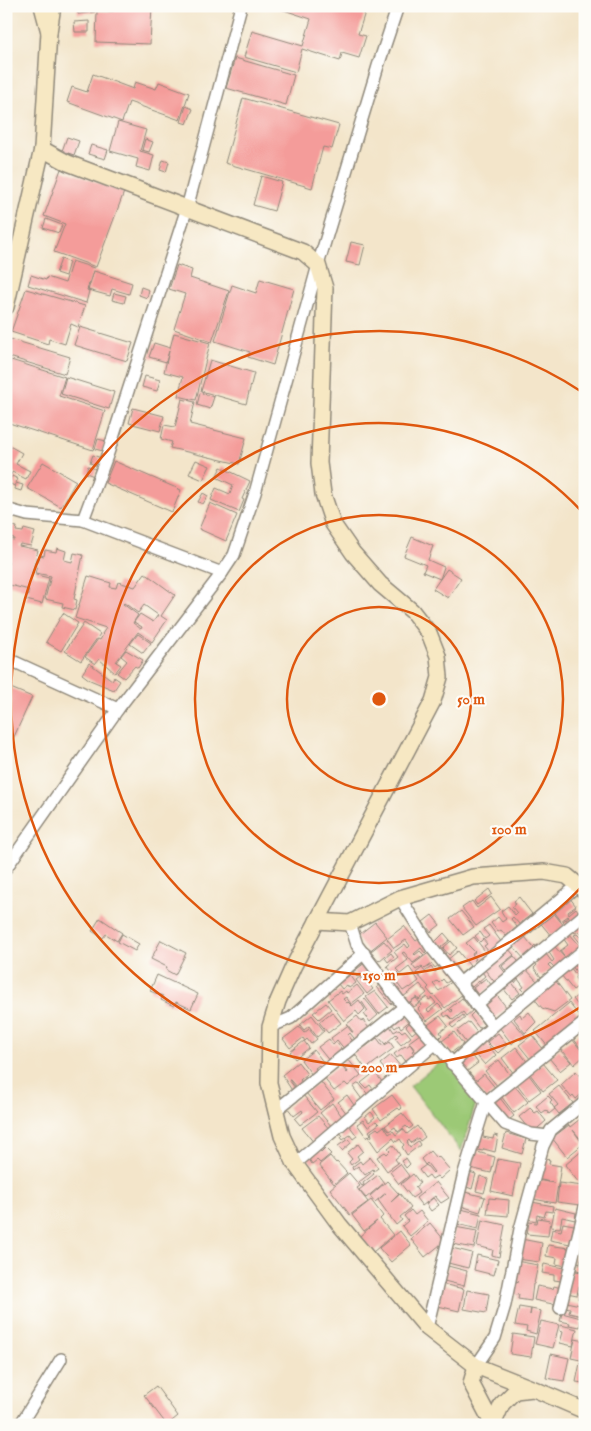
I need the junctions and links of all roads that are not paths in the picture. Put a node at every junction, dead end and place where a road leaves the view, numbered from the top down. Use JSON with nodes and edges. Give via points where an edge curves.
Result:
{"nodes":[{"id":1,"x":42,"y":6,"type":"edge"},
{"id":2,"x":53,"y":6,"type":"edge"},
{"id":3,"x":242,"y":6,"type":"edge"},
{"id":4,"x":398,"y":6,"type":"edge"},
{"id":5,"x":49,"y":32,"type":"junction"},
{"id":6,"x":42,"y":150,"type":"junction"},
{"id":7,"x":187,"y":208,"type":"junction"},
{"id":8,"x":318,"y":265,"type":"junction"},
{"id":9,"x":6,"y":306,"type":"edge"},
{"id":10,"x":6,"y":508,"type":"edge"},
{"id":11,"x":83,"y":520,"type":"junction"},
{"id":12,"x":222,"y":572,"type":"junction"},
{"id":13,"x":6,"y":658,"type":"edge"},
{"id":14,"x":118,"y":709,"type":"junction"},
{"id":15,"x":6,"y":868,"type":"edge"},
{"id":16,"x":581,"y":888,"type":"edge"},
{"id":17,"x":400,"y":898,"type":"junction"},
{"id":18,"x":585,"y":914,"type":"edge"},
{"id":19,"x":317,"y":921,"type":"junction"},
{"id":20,"x":350,"y":923,"type":"junction"},
{"id":21,"x":585,"y":949,"type":"edge"},
{"id":22,"x":364,"y":953,"type":"junction"},
{"id":23,"x":460,"y":983,"type":"junction"},
{"id":24,"x":476,"y":1005,"type":"junction"},
{"id":25,"x":404,"y":1007,"type":"junction"},
{"id":26,"x":585,"y":1022,"type":"edge"},
{"id":27,"x":270,"y":1026,"type":"junction"},
{"id":28,"x":493,"y":1026,"type":"junction"},
{"id":29,"x":436,"y":1043,"type":"junction"},
{"id":30,"x":452,"y":1064,"type":"junction"},
{"id":31,"x":486,"y":1102,"type":"junction"},
{"id":32,"x":585,"y":1102,"type":"edge"},
{"id":33,"x":275,"y":1111,"type":"junction"},
{"id":34,"x":548,"y":1136,"type":"junction"},
{"id":35,"x":295,"y":1164,"type":"junction"},
{"id":36,"x":585,"y":1207,"type":"edge"},
{"id":37,"x":560,"y":1308,"type":"dead end"},
{"id":38,"x":428,"y":1328,"type":"junction"},
{"id":39,"x":61,"y":1359,"type":"dead end"},
{"id":40,"x":476,"y":1366,"type":"junction"},
{"id":41,"x":534,"y":1388,"type":"junction"},
{"id":42,"x":585,"y":1411,"type":"edge"},
{"id":43,"x":20,"y":1425,"type":"edge"},
{"id":44,"x":493,"y":1425,"type":"edge"}],
"edges":[{"from":1,"to":5,"type":"main road"},
{"from":2,"to":5,"type":"main road"},
{"from":3,"to":7,"type":"street"},
{"from":4,"to":8,"type":"street"},
{"from":5,"to":6,"type":"main road"},
{"from":6,"to":7,"type":"main road"},
{"from":6,"to":9,"type":"main road"},
{"from":7,"to":8,"type":"main road","via":[[303,252]]},
{"from":7,"to":11,"type":"street","via":[[108,453]]},
{"from":8,"to":12,"type":"street","via":[[254,493],[234,555]]},
{"from":8,"to":19,"type":"main road","via":[[326,288],[319,462],[323,494],[333,524],[353,553],[380,584],[412,611],[429,633],[438,656],[440,678],[433,700]]},
{"from":10,"to":11,"type":"street","via":[[27,515]]},
{"from":11,"to":12,"type":"street"},
{"from":12,"to":14,"type":"street"},
{"from":13,"to":14,"type":"street"},
{"from":14,"to":15,"type":"street"},
{"from":16,"to":17,"type":"main road","via":[[568,876],[535,872],[473,877]]},
{"from":16,"to":23,"type":"street"},
{"from":17,"to":20,"type":"main road"},
{"from":17,"to":23,"type":"street"},
{"from":18,"to":24,"type":"street"},
{"from":19,"to":20,"type":"main road"},
{"from":19,"to":27,"type":"main road","via":[[293,967]]},
{"from":20,"to":22,"type":"street","via":[[357,945]]},
{"from":21,"to":28,"type":"street"},
{"from":22,"to":25,"type":"street"},
{"from":22,"to":27,"type":"street","via":[[291,1018]]},
{"from":23,"to":24,"type":"street"},
{"from":24,"to":28,"type":"street"},
{"from":25,"to":29,"type":"street"},
{"from":25,"to":33,"type":"street"},
{"from":26,"to":31,"type":"street"},
{"from":27,"to":33,"type":"main road","via":[[269,1083]]},
{"from":28,"to":30,"type":"street"},
{"from":29,"to":30,"type":"street"},
{"from":29,"to":35,"type":"street"},
{"from":30,"to":31,"type":"street"},
{"from":31,"to":34,"type":"street","via":[[505,1124]]},
{"from":31,"to":38,"type":"street","via":[[464,1173]]},
{"from":32,"to":34,"type":"street","via":[[550,1130]]},
{"from":33,"to":35,"type":"main road"},
{"from":34,"to":40,"type":"street","via":[[520,1229],[495,1338]]},
{"from":35,"to":38,"type":"main road","via":[[339,1224]]},
{"from":36,"to":37,"type":"street"},
{"from":38,"to":40,"type":"main road"},
{"from":39,"to":43,"type":"street"},
{"from":40,"to":41,"type":"main road"},
{"from":40,"to":44,"type":"main road","via":[[471,1383]]},
{"from":41,"to":42,"type":"main road"},
{"from":41,"to":44,"type":"main road","via":[[515,1391],[502,1404]]}]}
